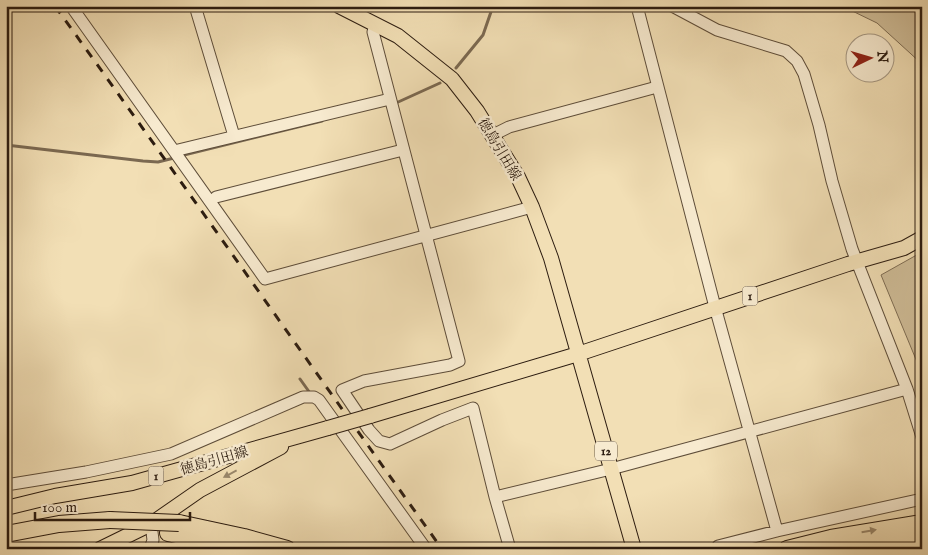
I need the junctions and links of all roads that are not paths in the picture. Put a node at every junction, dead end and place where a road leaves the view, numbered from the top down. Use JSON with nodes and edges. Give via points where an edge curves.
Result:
{"nodes":[{"id":1,"x":71,"y":6,"type":"edge"},
{"id":2,"x":195,"y":6,"type":"edge"},
{"id":3,"x":637,"y":6,"type":"edge"},
{"id":4,"x":672,"y":6,"type":"edge"},
{"id":5,"x":342,"y":7,"type":"edge"},
{"id":6,"x":374,"y":24,"type":"junction"},
{"id":7,"x":657,"y":87,"type":"junction"},
{"id":8,"x":390,"y":99,"type":"junction"},
{"id":9,"x":494,"y":135,"type":"junction"},
{"id":10,"x":234,"y":136,"type":"junction"},
{"id":11,"x":403,"y":150,"type":"junction"},
{"id":12,"x":176,"y":155,"type":"junction"},
{"id":13,"x":216,"y":197,"type":"dead end"},
{"id":14,"x":532,"y":207,"type":"junction"},
{"id":15,"x":426,"y":236,"type":"junction"},
{"id":16,"x":922,"y":238,"type":"edge"},
{"id":17,"x":857,"y":262,"type":"junction"},
{"id":18,"x":715,"y":307,"type":"junction"},
{"id":19,"x":578,"y":354,"type":"junction"},
{"id":20,"x":907,"y":389,"type":"junction"},
{"id":21,"x":749,"y":432,"type":"junction"},
{"id":22,"x":304,"y":435,"type":"junction"},
{"id":23,"x":922,"y":437,"type":"edge"},
{"id":24,"x":127,"y":464,"type":"junction"},
{"id":25,"x":611,"y":469,"type":"junction"},
{"id":26,"x":132,"y":483,"type":"junction"},
{"id":27,"x":6,"y":485,"type":"edge"},
{"id":28,"x":495,"y":497,"type":"junction"},
{"id":29,"x":922,"y":499,"type":"edge"},
{"id":30,"x":6,"y":508,"type":"edge"},
{"id":31,"x":922,"y":523,"type":"edge"},
{"id":32,"x":109,"y":524,"type":"junction"},
{"id":33,"x":151,"y":524,"type":"junction"},
{"id":34,"x":174,"y":528,"type":"junction"},
{"id":35,"x":777,"y":531,"type":"junction"},
{"id":36,"x":6,"y":534,"type":"edge"},
{"id":37,"x":922,"y":534,"type":"edge"},
{"id":38,"x":922,"y":542,"type":"edge"},
{"id":39,"x":6,"y":543,"type":"edge"},
{"id":40,"x":718,"y":546,"type":"dead end"},
{"id":41,"x":100,"y":549,"type":"edge"},
{"id":42,"x":150,"y":549,"type":"edge"},
{"id":43,"x":237,"y":549,"type":"edge"},
{"id":44,"x":287,"y":549,"type":"edge"},
{"id":45,"x":426,"y":549,"type":"edge"},
{"id":46,"x":510,"y":549,"type":"edge"},
{"id":47,"x":634,"y":549,"type":"edge"},
{"id":48,"x":787,"y":549,"type":"edge"},
{"id":49,"x":841,"y":549,"type":"edge"},
{"id":50,"x":887,"y":549,"type":"edge"}],
"edges":[{"from":1,"to":12,"type":"street"},
{"from":2,"to":10,"type":"street"},
{"from":3,"to":7,"type":"street"},
{"from":4,"to":17,"type":"street","via":[[717,30],[786,51],[797,61],[804,74]]},
{"from":5,"to":6,"type":"main road","name":"徳島引田線"},
{"from":6,"to":8,"type":"street","via":[[373,32]]},
{"from":6,"to":9,"type":"main road","name":"徳島引田線","via":[[398,36],[452,79]]},
{"from":7,"to":9,"type":"street","via":[[509,127]]},
{"from":7,"to":18,"type":"street"},
{"from":8,"to":10,"type":"street"},
{"from":8,"to":11,"type":"street"},
{"from":9,"to":14,"type":"main road","name":"徳島引田線"},
{"from":10,"to":12,"type":"street"},
{"from":11,"to":13,"type":"street"},
{"from":11,"to":15,"type":"street"},
{"from":12,"to":15,"type":"street","via":[[265,279]]},
{"from":14,"to":15,"type":"street"},
{"from":14,"to":19,"type":"main road","name":"徳島引田線","via":[[551,258]]},
{"from":15,"to":28,"type":"street","via":[[459,361],[364,381],[342,390],[369,430],[379,441],[390,444],[473,408]]},
{"from":16,"to":17,"type":"main road","name":"徳島引田線","number":"1","via":[[904,248]]},
{"from":17,"to":18,"type":"main road","name":"徳島引田線","number":"1"},
{"from":17,"to":20,"type":"street"},
{"from":18,"to":19,"type":"main road","name":"徳島引田線","number":"1"},
{"from":18,"to":21,"type":"street"},
{"from":19,"to":22,"type":"main road","name":"徳島引田線","number":"1","bridge":true},
{"from":19,"to":25,"type":"main road","number":"12"},
{"from":20,"to":21,"type":"street"},
{"from":20,"to":23,"type":"street"},
{"from":21,"to":25,"type":"street"},
{"from":21,"to":35,"type":"street"},
{"from":22,"to":26,"type":"main road","name":"徳島引田線","number":"1"},
{"from":22,"to":33,"type":"main road","name":"徳島引田線","number":"1","one_way":true,"via":[[200,490]]},
{"from":24,"to":26,"type":"street"},
{"from":24,"to":27,"type":"street"},
{"from":24,"to":45,"type":"street","via":[[171,454],[303,398],[314,397]]},
{"from":25,"to":28,"type":"street"},
{"from":25,"to":47,"type":"main road","number":"12"},
{"from":26,"to":30,"type":"main road","name":"徳島引田線","number":"1"},
{"from":28,"to":46,"type":"street"},
{"from":29,"to":35,"type":"street"},
{"from":48,"to":31,"type":"highway","one_way":true},
{"from":32,"to":34,"type":"highway"},
{"from":32,"to":36,"type":"highway","via":[[59,524]]},
{"from":32,"to":39,"type":"highway"},
{"from":33,"to":41,"type":"main road","name":"徳島引田線","number":"1"},
{"from":33,"to":42,"type":"street","via":[[153,540]]},
{"from":34,"to":43,"type":"highway"},
{"from":34,"to":44,"type":"highway","via":[[244,537]]},
{"from":35,"to":40,"type":"street"},
{"from":37,"to":49,"type":"highway"},
{"from":38,"to":50,"type":"highway"}]}
